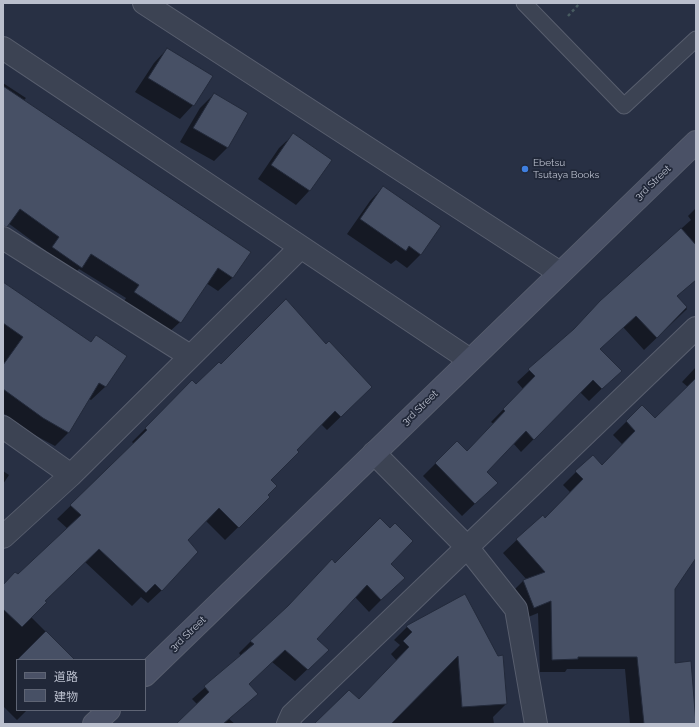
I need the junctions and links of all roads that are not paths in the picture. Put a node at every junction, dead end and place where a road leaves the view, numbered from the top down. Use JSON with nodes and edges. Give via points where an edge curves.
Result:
{"nodes":[{"id":1,"x":144,"y":3,"type":"edge"},
{"id":2,"x":524,"y":3,"type":"edge"},
{"id":3,"x":696,"y":40,"type":"edge"},
{"id":4,"x":3,"y":48,"type":"edge"},
{"id":5,"x":696,"y":142,"type":"edge"},
{"id":6,"x":3,"y":238,"type":"edge"},
{"id":7,"x":300,"y":248,"type":"junction"},
{"id":8,"x":560,"y":273,"type":"junction"},
{"id":9,"x":696,"y":328,"type":"edge"},
{"id":10,"x":190,"y":356,"type":"junction"},
{"id":11,"x":470,"y":360,"type":"junction"},
{"id":12,"x":3,"y":427,"type":"edge"},
{"id":13,"x":374,"y":453,"type":"junction"},
{"id":14,"x":71,"y":475,"type":"junction"},
{"id":15,"x":3,"y":537,"type":"edge"},
{"id":16,"x":467,"y":547,"type":"junction"},
{"id":17,"x":146,"y":674,"type":"edge"},
{"id":18,"x":108,"y":711,"type":"edge"},
{"id":19,"x":94,"y":724,"type":"edge"},
{"id":20,"x":288,"y":724,"type":"edge"},
{"id":21,"x":536,"y":724,"type":"edge"}],
"edges":[{"from":1,"to":8,"type":"street"},
{"from":2,"to":3,"type":"lane","via":[[624,106]]},
{"from":4,"to":7,"type":"street"},
{"from":5,"to":8,"type":"street","name":"3rd Street"},
{"from":6,"to":10,"type":"street"},
{"from":7,"to":10,"type":"street"},
{"from":7,"to":11,"type":"street"},
{"from":8,"to":11,"type":"street","name":"3rd Street"},
{"from":9,"to":16,"type":"street"},
{"from":10,"to":14,"type":"street"},
{"from":11,"to":13,"type":"street","name":"3rd Street"},
{"from":12,"to":14,"type":"street"},
{"from":13,"to":16,"type":"street"},
{"from":13,"to":17,"type":"street","name":"3rd Street"},
{"from":14,"to":15,"type":"street"},
{"from":16,"to":20,"type":"street","via":[[292,715]]},
{"from":16,"to":21,"type":"street","via":[[516,609]]},
{"from":18,"to":19,"type":"street"}]}
